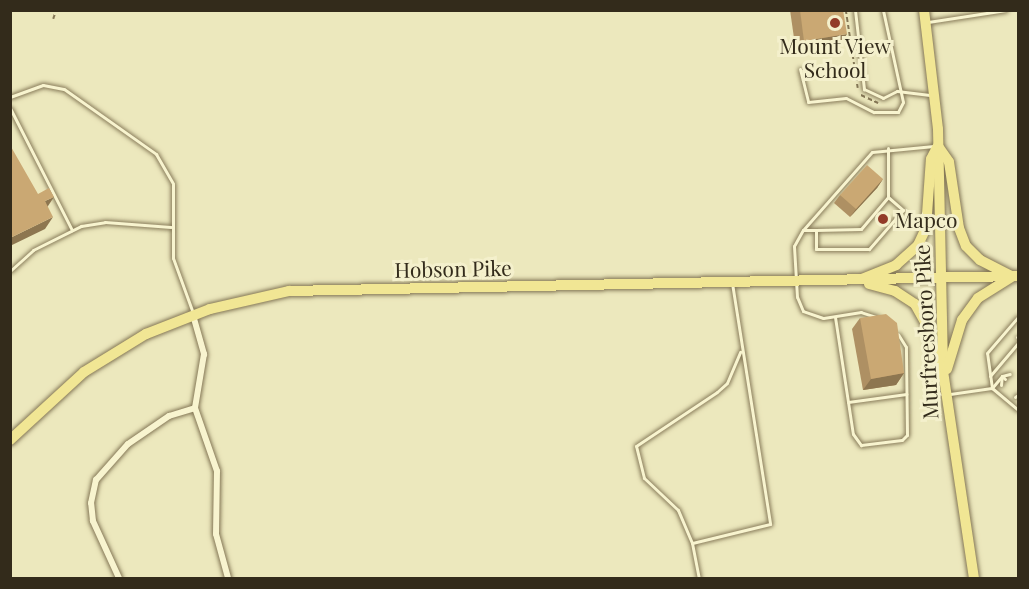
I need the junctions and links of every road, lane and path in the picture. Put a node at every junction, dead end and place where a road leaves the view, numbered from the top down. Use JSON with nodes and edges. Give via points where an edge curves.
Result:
{"nodes":[{"id":1,"x":56,"y":10,"type":"edge"},
{"id":2,"x":855,"y":10,"type":"edge"},
{"id":3,"x":883,"y":10,"type":"edge"},
{"id":4,"x":924,"y":10,"type":"edge"},
{"id":5,"x":1006,"y":10,"type":"edge"},
{"id":6,"x":53,"y":19,"type":"dead end"},
{"id":7,"x":926,"y":23,"type":"junction"},
{"id":8,"x":800,"y":69,"type":"dead end"},
{"id":9,"x":897,"y":91,"type":"junction"},
{"id":10,"x":935,"y":95,"type":"junction"},
{"id":11,"x":10,"y":97,"type":"edge"},
{"id":12,"x":10,"y":108,"type":"edge"},
{"id":13,"x":938,"y":146,"type":"junction"},
{"id":14,"x":888,"y":148,"type":"junction"},
{"id":15,"x":888,"y":197,"type":"junction"},
{"id":16,"x":884,"y":201,"type":"junction"},
{"id":17,"x":888,"y":205,"type":"dead end"},
{"id":18,"x":879,"y":207,"type":"junction"},
{"id":19,"x":883,"y":210,"type":"dead end"},
{"id":20,"x":171,"y":227,"type":"junction"},
{"id":21,"x":823,"y":229,"type":"junction"},
{"id":22,"x":830,"y":229,"type":"junction"},
{"id":23,"x":842,"y":229,"type":"junction"},
{"id":24,"x":852,"y":229,"type":"junction"},
{"id":25,"x":72,"y":230,"type":"junction"},
{"id":26,"x":803,"y":230,"type":"junction"},
{"id":27,"x":816,"y":230,"type":"junction"},
{"id":28,"x":823,"y":234,"type":"dead end"},
{"id":29,"x":852,"y":234,"type":"dead end"},
{"id":30,"x":830,"y":235,"type":"dead end"},
{"id":31,"x":842,"y":235,"type":"dead end"},
{"id":32,"x":10,"y":271,"type":"edge"},
{"id":33,"x":1015,"y":276,"type":"edge"},
{"id":34,"x":941,"y":277,"type":"junction"},
{"id":35,"x":795,"y":280,"type":"junction"},
{"id":36,"x":732,"y":281,"type":"junction"},
{"id":37,"x":857,"y":281,"type":"junction"},
{"id":38,"x":193,"y":315,"type":"junction"},
{"id":39,"x":836,"y":317,"type":"junction"},
{"id":40,"x":1018,"y":317,"type":"edge"},
{"id":41,"x":883,"y":321,"type":"edge"},
{"id":42,"x":894,"y":338,"type":"edge"},
{"id":43,"x":1018,"y":343,"type":"edge"},
{"id":44,"x":1010,"y":346,"type":"dead end"},
{"id":45,"x":1015,"y":347,"type":"junction"},
{"id":46,"x":740,"y":352,"type":"junction"},
{"id":47,"x":1002,"y":354,"type":"dead end"},
{"id":48,"x":1007,"y":356,"type":"junction"},
{"id":49,"x":899,"y":365,"type":"edge"},
{"id":50,"x":908,"y":370,"type":"junction"},
{"id":51,"x":1010,"y":374,"type":"dead end"},
{"id":52,"x":990,"y":376,"type":"junction"},
{"id":53,"x":1004,"y":378,"type":"junction"},
{"id":54,"x":944,"y":381,"type":"junction"},
{"id":55,"x":1000,"y":385,"type":"dead end"},
{"id":56,"x":992,"y":388,"type":"junction"},
{"id":57,"x":906,"y":394,"type":"junction"},
{"id":58,"x":945,"y":394,"type":"junction"},
{"id":59,"x":848,"y":402,"type":"junction"},
{"id":60,"x":195,"y":408,"type":"junction"},
{"id":61,"x":1018,"y":410,"type":"edge"},
{"id":62,"x":10,"y":440,"type":"edge"},
{"id":63,"x":692,"y":543,"type":"junction"},
{"id":64,"x":119,"y":579,"type":"edge"},
{"id":65,"x":228,"y":579,"type":"edge"},
{"id":66,"x":699,"y":579,"type":"edge"},
{"id":67,"x":974,"y":579,"type":"edge"}],
"edges":[{"from":1,"to":6,"type":"path"},
{"from":2,"to":9,"type":"lane","via":[[864,89],[883,98]]},
{"from":3,"to":9,"type":"lane"},
{"from":4,"to":7,"type":"main road","name":"Murfreesboro Pike"},
{"from":5,"to":7,"type":"lane"},
{"from":7,"to":10,"type":"main road","name":"Murfreesboro Pike"},
{"from":8,"to":9,"type":"lane","via":[[808,102],[846,98],[887,114],[898,112],[903,102]]},
{"from":9,"to":10,"type":"lane"},
{"from":10,"to":13,"type":"main road","name":"Murfreesboro Pike"},
{"from":11,"to":20,"type":"lane","via":[[43,85],[64,88],[149,147],[163,163],[173,184]]},
{"from":12,"to":25,"type":"lane"},
{"from":13,"to":14,"type":"lane"},
{"from":13,"to":33,"type":"main road","via":[[949,162],[958,228],[966,246],[980,260]]},
{"from":13,"to":34,"type":"main road","name":"Murfreesboro Pike"},
{"from":13,"to":37,"type":"main road","via":[[931,159],[926,228],[918,245],[896,265]]},
{"from":14,"to":15,"type":"lane"},
{"from":14,"to":26,"type":"lane","via":[[867,156]]},
{"from":15,"to":16,"type":"lane"},
{"from":15,"to":27,"type":"lane","via":[[903,210],[869,249],[816,249]]},
{"from":16,"to":17,"type":"lane"},
{"from":16,"to":18,"type":"lane"},
{"from":18,"to":19,"type":"lane"},
{"from":18,"to":24,"type":"lane","via":[[862,232]]},
{"from":20,"to":25,"type":"lane","via":[[105,222]]},
{"from":20,"to":38,"type":"lane","via":[[173,258]]},
{"from":21,"to":22,"type":"lane"},
{"from":21,"to":27,"type":"lane"},
{"from":21,"to":28,"type":"lane"},
{"from":22,"to":23,"type":"lane"},
{"from":22,"to":30,"type":"lane"},
{"from":23,"to":24,"type":"lane"},
{"from":23,"to":31,"type":"lane"},
{"from":24,"to":29,"type":"lane"},
{"from":25,"to":32,"type":"lane","via":[[27,254]]},
{"from":26,"to":27,"type":"lane"},
{"from":26,"to":35,"type":"lane","via":[[794,246]]},
{"from":33,"to":34,"type":"main road","name":"Hobson Pike"},
{"from":33,"to":54,"type":"main road","via":[[978,298],[962,320]]},
{"from":34,"to":37,"type":"main road","name":"Hobson Pike"},
{"from":34,"to":54,"type":"main road","name":"Murfreesboro Pike"},
{"from":35,"to":36,"type":"main road","name":"Hobson Pike"},
{"from":35,"to":37,"type":"main road","name":"Hobson Pike"},
{"from":35,"to":39,"type":"lane","via":[[803,311],[823,318]]},
{"from":36,"to":38,"type":"main road","name":"Hobson Pike","via":[[289,291]]},
{"from":36,"to":46,"type":"lane"},
{"from":37,"to":54,"type":"main road","via":[[895,291],[915,304],[926,324]]},
{"from":38,"to":60,"type":"street","via":[[204,354]]},
{"from":38,"to":62,"type":"main road","name":"Hobson Pike","via":[[146,334],[84,372]]},
{"from":39,"to":41,"type":"lane","via":[[869,312]]},
{"from":39,"to":59,"type":"lane"},
{"from":40,"to":52,"type":"lane","via":[[991,351]]},
{"from":42,"to":50,"type":"lane","via":[[895,331],[906,347]]},
{"from":43,"to":45,"type":"lane"},
{"from":44,"to":45,"type":"lane"},
{"from":45,"to":48,"type":"lane"},
{"from":46,"to":63,"type":"lane","via":[[770,524]]},
{"from":46,"to":63,"type":"lane","via":[[727,382],[717,392],[636,446],[644,478],[678,510]]},
{"from":47,"to":48,"type":"lane"},
{"from":48,"to":52,"type":"lane"},
{"from":49,"to":50,"type":"lane"},
{"from":50,"to":57,"type":"lane"},
{"from":51,"to":53,"type":"lane"},
{"from":52,"to":56,"type":"lane"},
{"from":53,"to":55,"type":"lane"},
{"from":53,"to":56,"type":"lane"},
{"from":54,"to":58,"type":"main road","name":"Murfreesboro Pike"},
{"from":56,"to":58,"type":"lane"},
{"from":56,"to":61,"type":"lane"},
{"from":57,"to":59,"type":"lane"},
{"from":57,"to":59,"type":"lane","via":[[908,435],[902,440],[868,446],[856,442]]},
{"from":58,"to":67,"type":"main road","name":"Murfreesboro Pike"},
{"from":60,"to":64,"type":"street","via":[[169,416],[143,432],[110,460],[96,480],[91,503],[93,521]]},
{"from":60,"to":65,"type":"street","via":[[217,471],[216,534]]},
{"from":63,"to":66,"type":"lane"}]}
